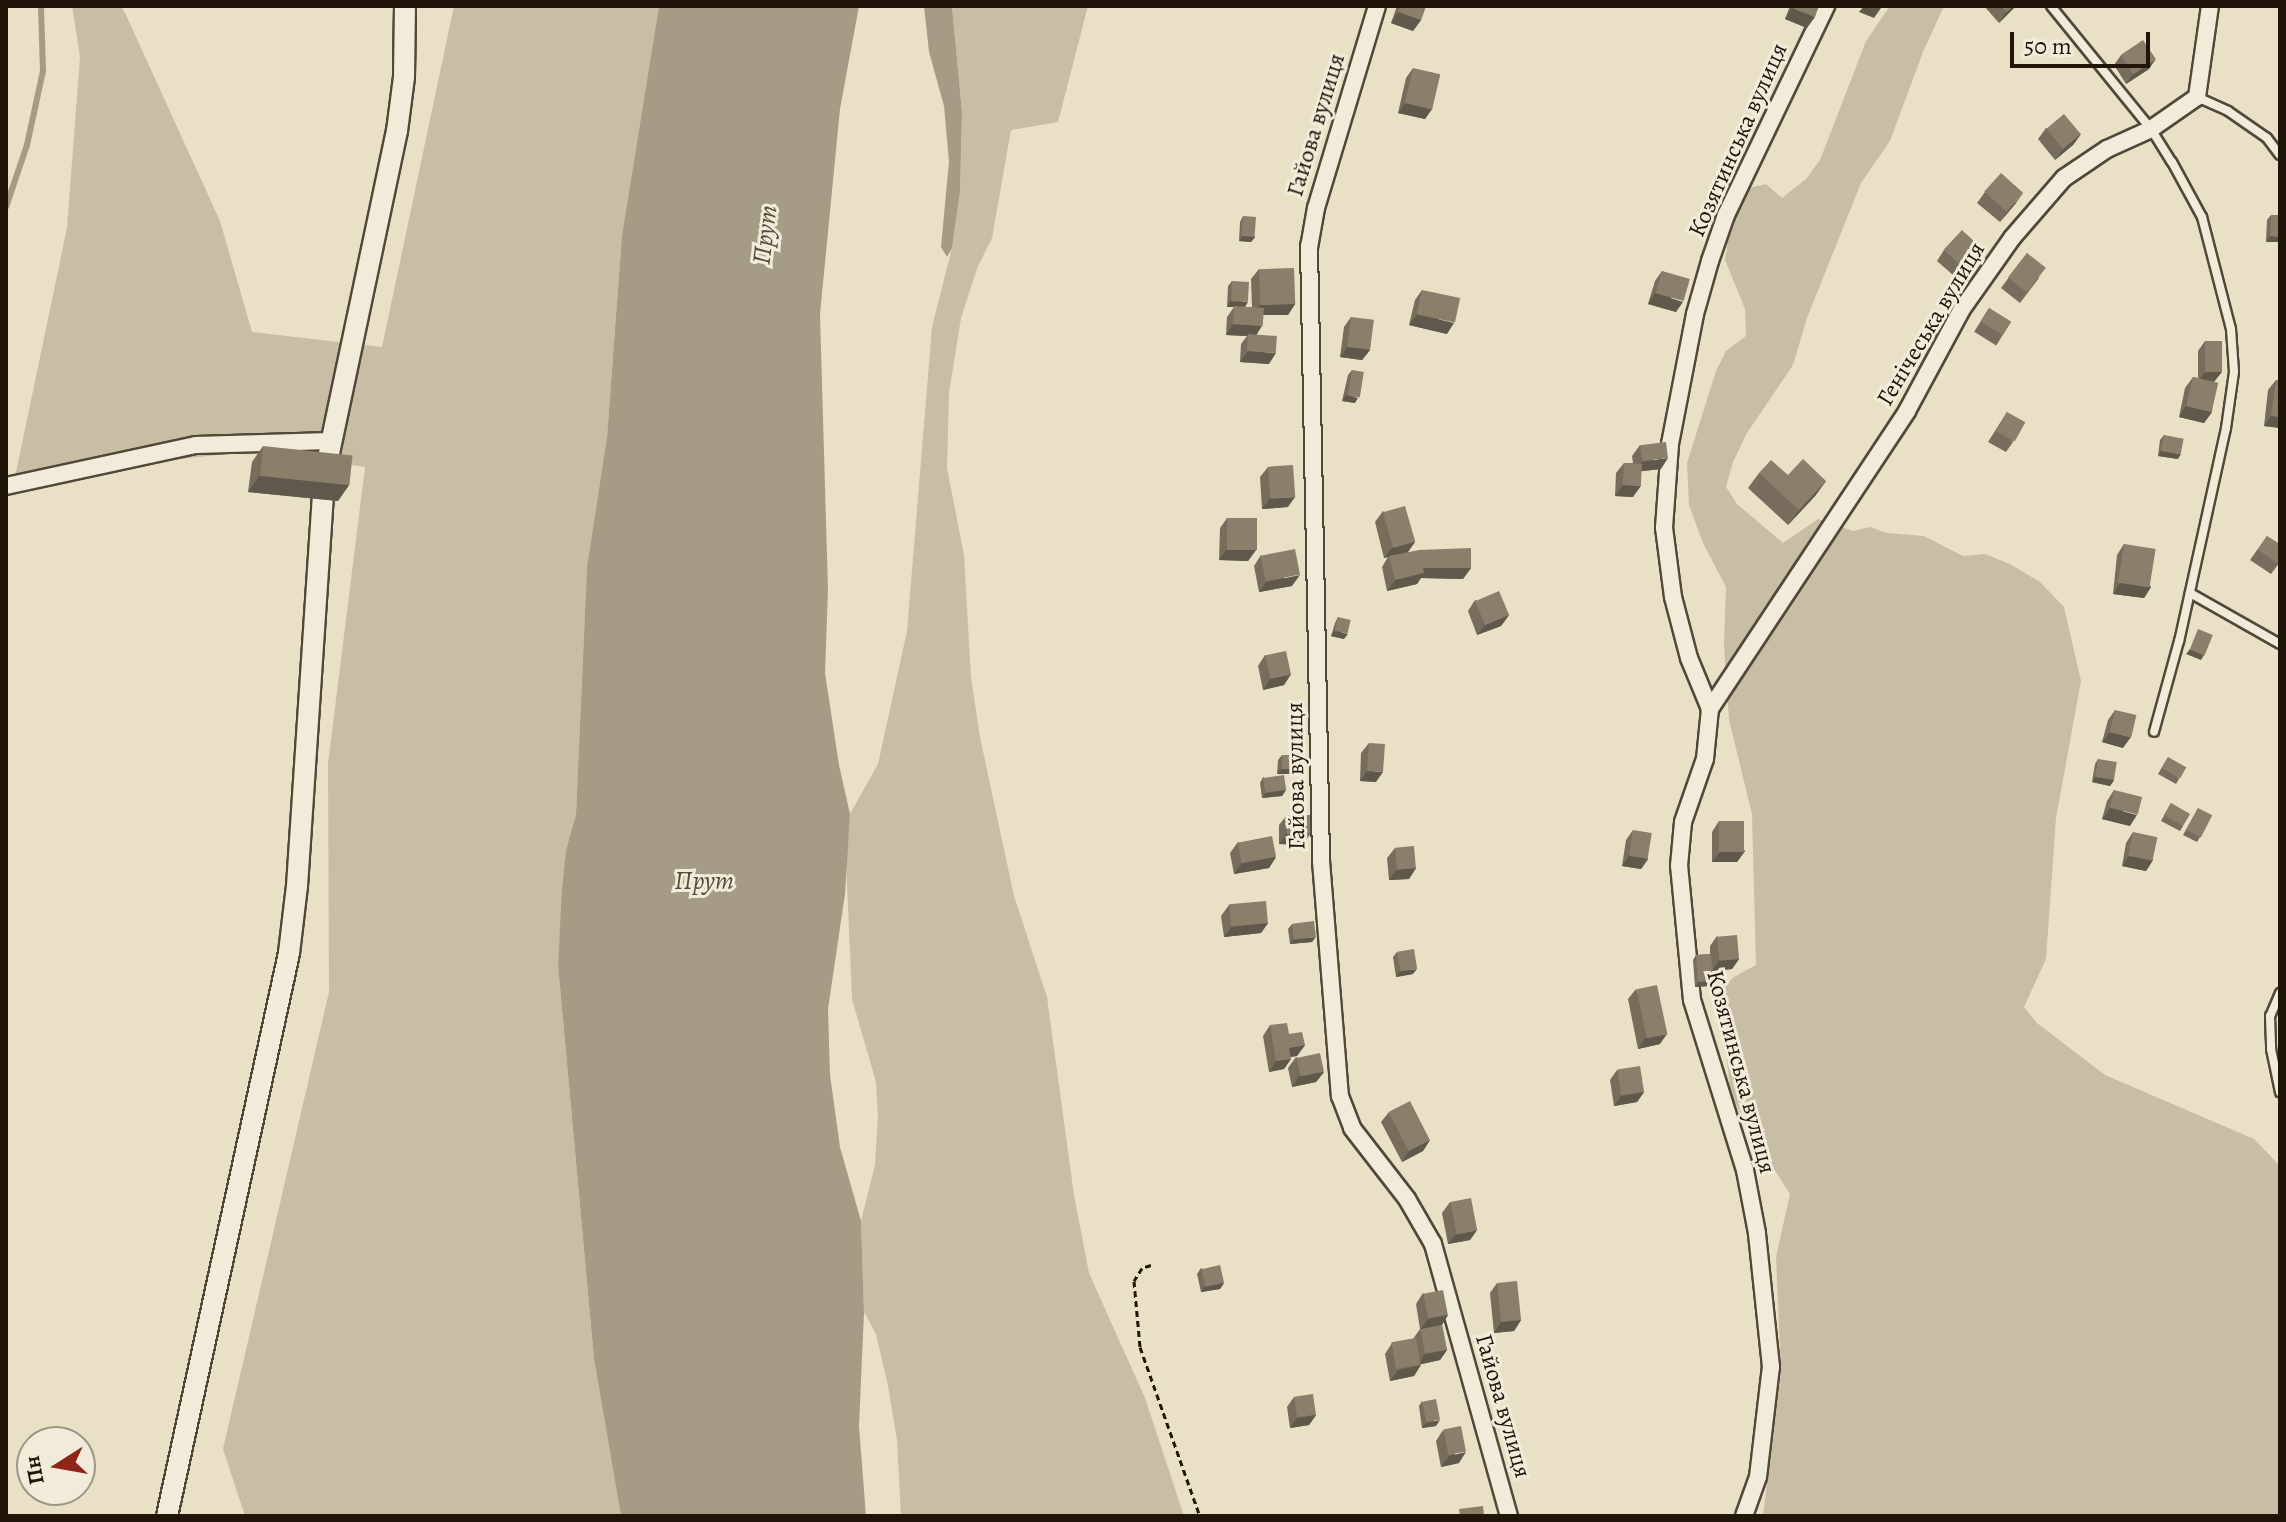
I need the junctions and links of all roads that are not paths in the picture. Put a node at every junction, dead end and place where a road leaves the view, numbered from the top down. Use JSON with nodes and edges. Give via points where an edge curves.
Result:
{"nodes":[{"id":1,"x":405,"y":6,"type":"edge"},
{"id":2,"x":1377,"y":6,"type":"edge"},
{"id":3,"x":1826,"y":6,"type":"edge"},
{"id":4,"x":2051,"y":6,"type":"edge"},
{"id":5,"x":2210,"y":6,"type":"edge"},
{"id":6,"x":2197,"y":97,"type":"junction"},
{"id":7,"x":2151,"y":129,"type":"junction"},
{"id":8,"x":2280,"y":155,"type":"edge"},
{"id":9,"x":330,"y":441,"type":"junction"},
{"id":10,"x":6,"y":486,"type":"edge"},
{"id":11,"x":2190,"y":593,"type":"junction"},
{"id":12,"x":2280,"y":644,"type":"edge"},
{"id":13,"x":1710,"y":709,"type":"junction"},
{"id":14,"x":2154,"y":732,"type":"dead end"},
{"id":15,"x":2280,"y":993,"type":"edge"},
{"id":16,"x":2280,"y":1092,"type":"edge"},
{"id":17,"x":167,"y":1516,"type":"edge"},
{"id":18,"x":1509,"y":1516,"type":"edge"},
{"id":19,"x":1744,"y":1516,"type":"edge"}],
"edges":[{"from":1,"to":9,"type":"street","via":[[397,131]]},
{"from":2,"to":18,"type":"street","name":"Гайова вулиця","via":[[1309,246],[1321,861],[1340,1096],[1352,1128],[1407,1199],[1433,1244]]},
{"from":3,"to":13,"type":"street","name":"Козятинська вулиця","via":[[1726,215],[1695,314],[1670,444],[1664,528],[1673,597]]},
{"from":4,"to":7,"type":"lane"},
{"from":5,"to":6,"type":"street"},
{"from":6,"to":7,"type":"street","name":"Генічеська вулиця"},
{"from":6,"to":8,"type":"lane","via":[[2267,138]]},
{"from":7,"to":11,"type":"lane","via":[[2202,217],[2231,329],[2234,372],[2226,428]]},
{"from":7,"to":13,"type":"street","name":"Генічеська вулиця","via":[[2107,149],[2064,178],[2012,238],[1962,309],[1907,411]]},
{"from":9,"to":10,"type":"street","via":[[196,445]]},
{"from":9,"to":17,"type":"street","via":[[319,515],[289,953]]},
{"from":11,"to":12,"type":"lane"},
{"from":11,"to":14,"type":"lane"},
{"from":13,"to":19,"type":"street","name":"Козятинська вулиця","via":[[1705,759],[1683,822],[1680,878],[1692,1000],[1745,1170],[1768,1337],[1771,1367],[1758,1477]]},
{"from":15,"to":16,"type":"lane","via":[[2270,1016]]}]}
